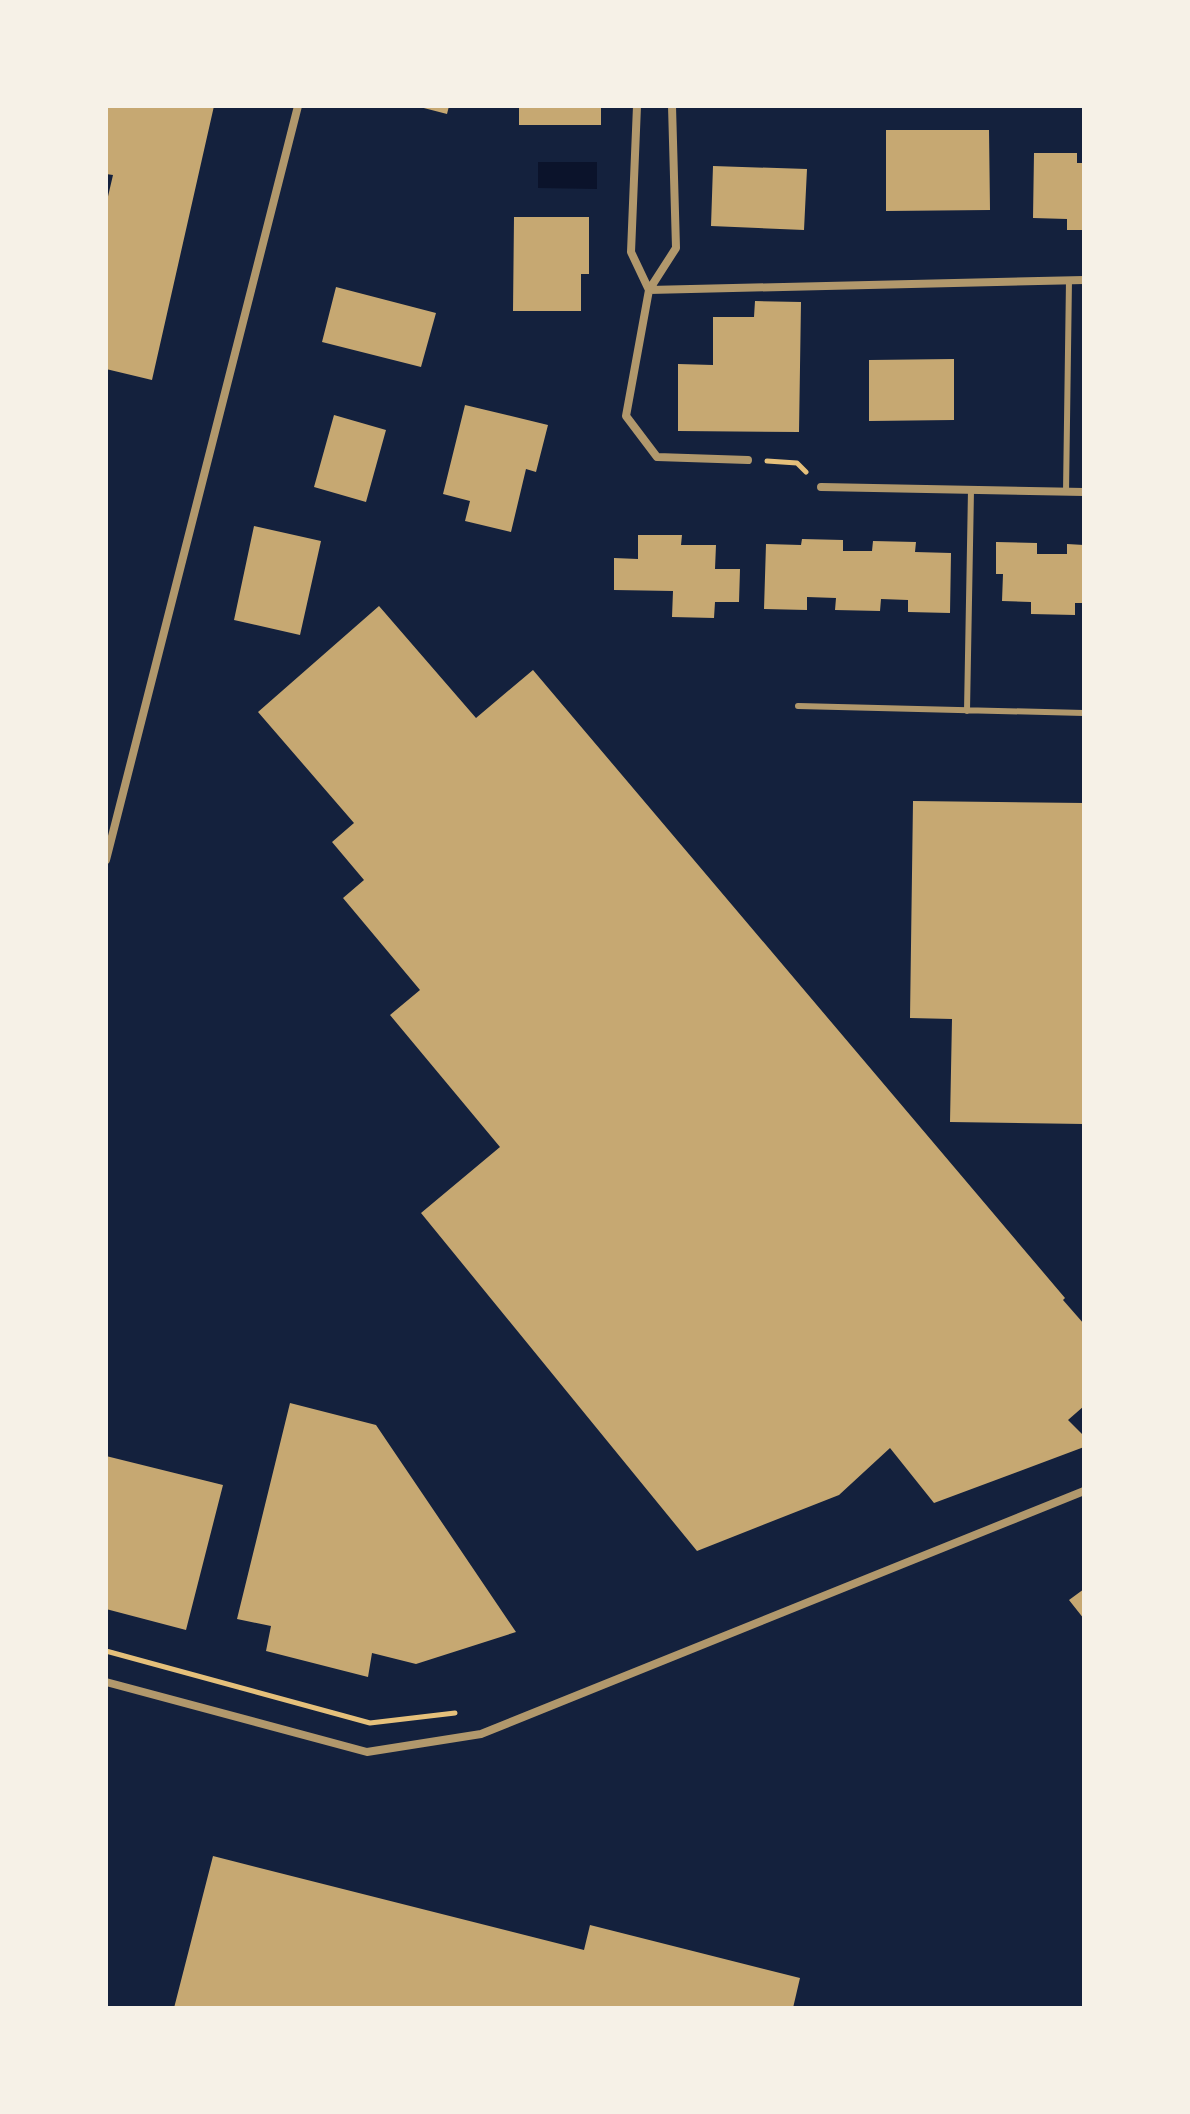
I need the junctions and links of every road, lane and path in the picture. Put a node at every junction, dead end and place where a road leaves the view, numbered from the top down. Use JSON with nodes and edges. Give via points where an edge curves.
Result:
{"nodes":[{"id":1,"x":298,"y":106,"type":"edge"},
{"id":2,"x":637,"y":106,"type":"edge"},
{"id":3,"x":672,"y":106,"type":"edge"},
{"id":4,"x":1069,"y":280,"type":"junction"},
{"id":5,"x":1084,"y":280,"type":"edge"},
{"id":6,"x":649,"y":290,"type":"junction"},
{"id":7,"x":748,"y":460,"type":"joint"},
{"id":8,"x":821,"y":487,"type":"joint"},
{"id":9,"x":971,"y":490,"type":"junction"},
{"id":10,"x":1066,"y":492,"type":"junction"},
{"id":11,"x":1084,"y":492,"type":"edge"},
{"id":12,"x":798,"y":706,"type":"dead end"},
{"id":13,"x":967,"y":711,"type":"junction"},
{"id":14,"x":1084,"y":713,"type":"edge"},
{"id":15,"x":106,"y":860,"type":"edge"},
{"id":16,"x":1084,"y":1491,"type":"edge"},
{"id":17,"x":106,"y":1651,"type":"edge"},
{"id":18,"x":106,"y":1682,"type":"edge"},
{"id":19,"x":464,"y":1712,"type":"dead end"}],
"edges":[{"from":1,"to":15,"type":"street"},
{"from":2,"to":6,"type":"street","via":[[631,252]]},
{"from":3,"to":6,"type":"street","via":[[676,248]]},
{"from":4,"to":5,"type":"street"},
{"from":4,"to":6,"type":"street"},
{"from":4,"to":10,"type":"lane"},
{"from":6,"to":7,"type":"street","via":[[626,416],[657,457]]},
{"from":7,"to":8,"type":"path","via":[[797,463]]},
{"from":8,"to":9,"type":"street"},
{"from":9,"to":10,"type":"street"},
{"from":9,"to":13,"type":"lane"},
{"from":10,"to":11,"type":"street"},
{"from":12,"to":13,"type":"lane"},
{"from":13,"to":14,"type":"lane"},
{"from":16,"to":18,"type":"street","via":[[481,1734],[367,1752]]},
{"from":17,"to":19,"type":"path","via":[[370,1723]]}]}
